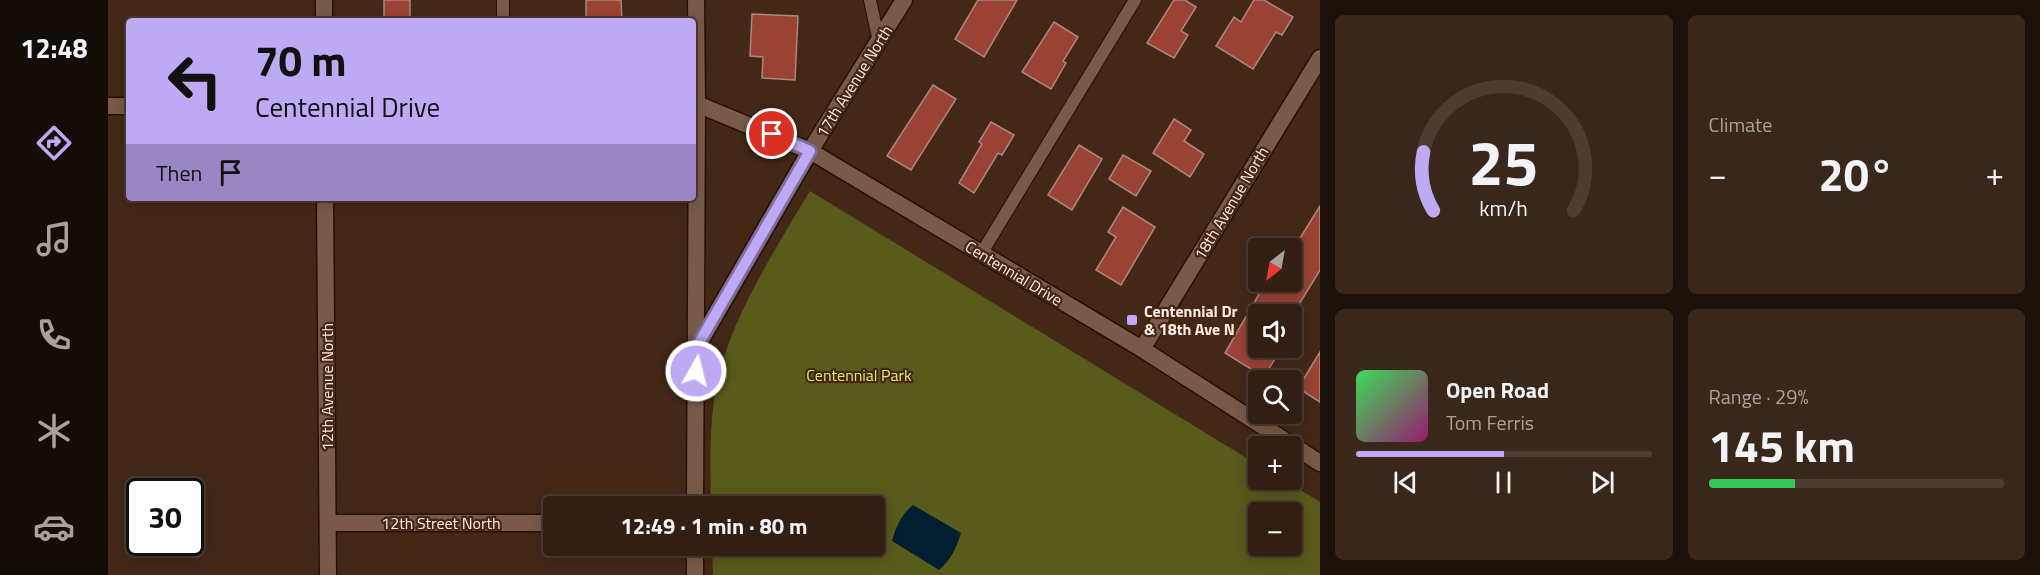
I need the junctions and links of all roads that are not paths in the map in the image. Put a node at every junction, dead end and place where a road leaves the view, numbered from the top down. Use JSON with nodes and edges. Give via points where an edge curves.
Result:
{"nodes":[{"id":1,"x":324,"y":0,"type":"edge"},
{"id":2,"x":503,"y":0,"type":"edge"},
{"id":3,"x":696,"y":0,"type":"edge"},
{"id":4,"x":870,"y":0,"type":"edge"},
{"id":5,"x":904,"y":0,"type":"edge"},
{"id":6,"x":1134,"y":0,"type":"edge"},
{"id":7,"x":324,"y":18,"type":"edge"},
{"id":8,"x":503,"y":18,"type":"edge"},
{"id":9,"x":696,"y":18,"type":"edge"},
{"id":10,"x":879,"y":42,"type":"junction"},
{"id":11,"x":1320,"y":57,"type":"edge"},
{"id":12,"x":696,"y":104,"type":"edge"},
{"id":13,"x":108,"y":106,"type":"edge"},
{"id":14,"x":126,"y":106,"type":"edge"},
{"id":15,"x":810,"y":151,"type":"junction"},
{"id":16,"x":325,"y":201,"type":"edge"},
{"id":17,"x":695,"y":201,"type":"edge"},
{"id":18,"x":981,"y":254,"type":"junction"},
{"id":19,"x":696,"y":348,"type":"junction"},
{"id":20,"x":1142,"y":350,"type":"junction"},
{"id":21,"x":1319,"y":459,"type":"edge"},
{"id":22,"x":695,"y":496,"type":"edge"},
{"id":23,"x":328,"y":523,"type":"junction"},
{"id":24,"x":543,"y":523,"type":"edge"},
{"id":25,"x":695,"y":556,"type":"edge"},
{"id":26,"x":328,"y":575,"type":"edge"},
{"id":27,"x":695,"y":575,"type":"edge"}],
"edges":[{"from":1,"to":7,"type":"street"},
{"from":2,"to":8,"type":"lane"},
{"from":3,"to":9,"type":"street"},
{"from":4,"to":10,"type":"lane"},
{"from":5,"to":10,"type":"street","name":"17th Avenue North"},
{"from":6,"to":18,"type":"lane"},
{"from":10,"to":15,"type":"street","name":"17th Avenue North"},
{"from":11,"to":20,"type":"street","name":"18th Avenue North"},
{"from":12,"to":15,"type":"street","name":"Centennial Drive"},
{"from":13,"to":14,"type":"street"},
{"from":15,"to":18,"type":"street","name":"Centennial Drive"},
{"from":15,"to":19,"type":"street","name":"17th Avenue North"},
{"from":16,"to":23,"type":"street","name":"12th Avenue North"},
{"from":17,"to":19,"type":"street"},
{"from":18,"to":20,"type":"street","name":"Centennial Drive"},
{"from":19,"to":22,"type":"street"},
{"from":20,"to":21,"type":"street","name":"Centennial Drive"},
{"from":23,"to":24,"type":"street","name":"12th Street North"},
{"from":23,"to":26,"type":"street","name":"12th Avenue North"},
{"from":25,"to":27,"type":"street"}]}
